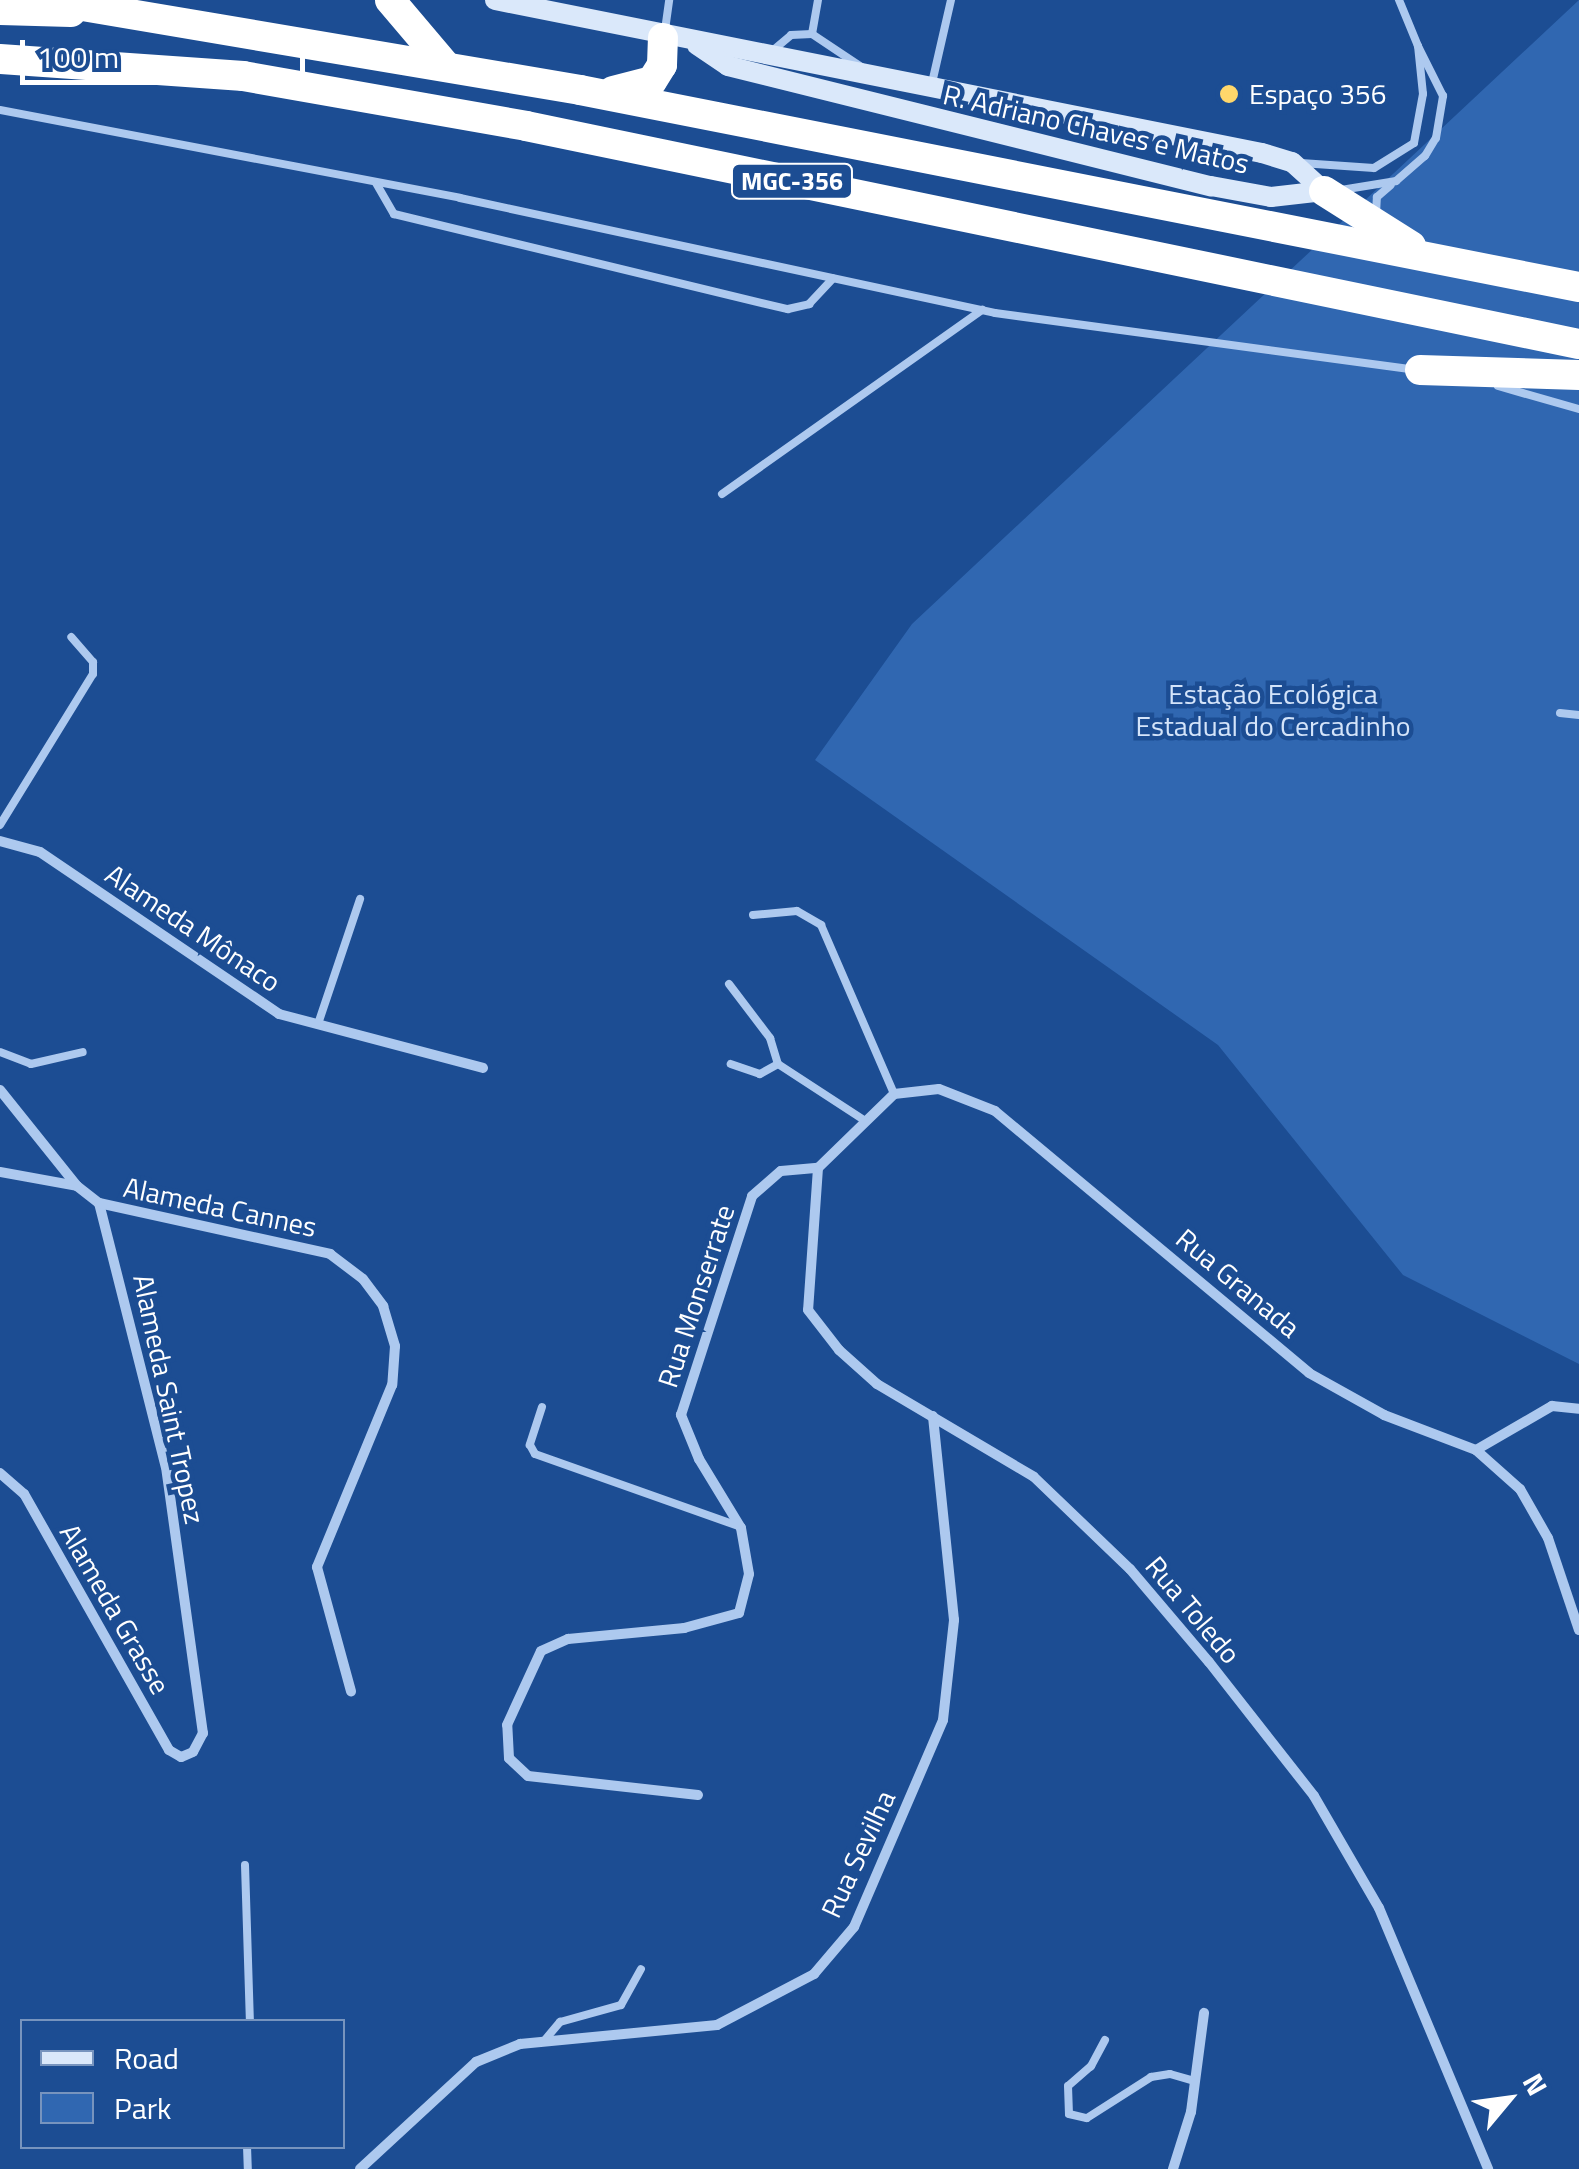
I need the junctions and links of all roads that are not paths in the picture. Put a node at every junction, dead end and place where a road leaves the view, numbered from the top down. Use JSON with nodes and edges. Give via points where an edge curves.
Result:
{"nodes":[{"id":1,"x":47,"y":0,"type":"edge"},
{"id":2,"x":390,"y":0,"type":"edge"},
{"id":3,"x":495,"y":0,"type":"edge"},
{"id":4,"x":669,"y":0,"type":"edge"},
{"id":5,"x":818,"y":0,"type":"edge"},
{"id":6,"x":951,"y":0,"type":"edge"},
{"id":7,"x":1399,"y":0,"type":"edge"},
{"id":8,"x":0,"y":10,"type":"edge"},
{"id":9,"x":139,"y":13,"type":"junction"},
{"id":10,"x":812,"y":34,"type":"junction"},
{"id":11,"x":664,"y":38,"type":"junction"},
{"id":12,"x":697,"y":45,"type":"junction"},
{"id":13,"x":1418,"y":46,"type":"junction"},
{"id":14,"x":771,"y":52,"type":"junction"},
{"id":15,"x":0,"y":59,"type":"edge"},
{"id":16,"x":446,"y":66,"type":"junction"},
{"id":17,"x":865,"y":70,"type":"junction"},
{"id":18,"x":931,"y":88,"type":"junction"},
{"id":19,"x":580,"y":90,"type":"junction"},
{"id":20,"x":0,"y":110,"type":"edge"},
{"id":21,"x":1218,"y":148,"type":"junction"},
{"id":22,"x":1292,"y":162,"type":"junction"},
{"id":23,"x":1396,"y":181,"type":"junction"},
{"id":24,"x":376,"y":182,"type":"junction"},
{"id":25,"x":1211,"y":186,"type":"junction"},
{"id":26,"x":1324,"y":191,"type":"junction"},
{"id":27,"x":1387,"y":230,"type":"junction"},
{"id":28,"x":1427,"y":256,"type":"junction"},
{"id":29,"x":833,"y":278,"type":"junction"},
{"id":30,"x":1579,"y":287,"type":"edge"},
{"id":31,"x":982,"y":310,"type":"junction"},
{"id":32,"x":1579,"y":344,"type":"edge"},
{"id":33,"x":1420,"y":370,"type":"junction"},
{"id":34,"x":1579,"y":375,"type":"edge"},
{"id":35,"x":1579,"y":409,"type":"edge"},
{"id":36,"x":722,"y":494,"type":"dead end"},
{"id":37,"x":71,"y":637,"type":"dead end"},
{"id":38,"x":1560,"y":713,"type":"dead end"},
{"id":39,"x":1579,"y":715,"type":"edge"},
{"id":40,"x":0,"y":825,"type":"edge"},
{"id":41,"x":0,"y":840,"type":"edge"},
{"id":42,"x":360,"y":899,"type":"dead end"},
{"id":43,"x":752,"y":915,"type":"dead end"},
{"id":44,"x":729,"y":984,"type":"dead end"},
{"id":45,"x":318,"y":1024,"type":"junction"},
{"id":46,"x":0,"y":1052,"type":"edge"},
{"id":47,"x":83,"y":1052,"type":"dead end"},
{"id":48,"x":730,"y":1064,"type":"dead end"},
{"id":49,"x":778,"y":1064,"type":"junction"},
{"id":50,"x":483,"y":1068,"type":"dead end"},
{"id":51,"x":0,"y":1090,"type":"edge"},
{"id":52,"x":894,"y":1094,"type":"junction"},
{"id":53,"x":864,"y":1120,"type":"junction"},
{"id":54,"x":818,"y":1168,"type":"junction"},
{"id":55,"x":0,"y":1172,"type":"edge"},
{"id":56,"x":77,"y":1186,"type":"junction"},
{"id":57,"x":99,"y":1203,"type":"junction"},
{"id":58,"x":542,"y":1407,"type":"dead end"},
{"id":59,"x":1579,"y":1408,"type":"edge"},
{"id":60,"x":933,"y":1416,"type":"junction"},
{"id":61,"x":1476,"y":1450,"type":"junction"},
{"id":62,"x":0,"y":1472,"type":"edge"},
{"id":63,"x":741,"y":1528,"type":"junction"},
{"id":64,"x":1579,"y":1630,"type":"edge"},
{"id":65,"x":350,"y":1691,"type":"dead end"},
{"id":66,"x":193,"y":1752,"type":"joint"},
{"id":67,"x":698,"y":1795,"type":"dead end"},
{"id":68,"x":245,"y":1865,"type":"dead end"},
{"id":69,"x":641,"y":1969,"type":"dead end"},
{"id":70,"x":1204,"y":2013,"type":"dead end"},
{"id":71,"x":250,"y":2019,"type":"edge"},
{"id":72,"x":1105,"y":2040,"type":"dead end"},
{"id":73,"x":544,"y":2041,"type":"junction"},
{"id":74,"x":1194,"y":2080,"type":"junction"},
{"id":75,"x":360,"y":2169,"type":"edge"},
{"id":76,"x":1172,"y":2169,"type":"edge"},
{"id":77,"x":1488,"y":2169,"type":"edge"}],
"edges":[{"from":1,"to":9,"type":"highway"},
{"from":2,"to":16,"type":"highway"},
{"from":3,"to":11,"type":"street","name":"R. Adriano Chaves e Matos"},
{"from":4,"to":11,"type":"lane"},
{"from":5,"to":10,"type":"lane"},
{"from":6,"to":18,"type":"lane"},
{"from":7,"to":13,"type":"lane"},
{"from":8,"to":9,"type":"highway","number":"MGC-356"},
{"from":9,"to":16,"type":"highway","number":"MGC-356"},
{"from":10,"to":14,"type":"lane","via":[[792,35]]},
{"from":10,"to":17,"type":"lane"},
{"from":11,"to":12,"type":"street","name":"R. Adriano Chaves e Matos"},
{"from":11,"to":19,"type":"highway","via":[[662,65],[652,81],[620,91]]},
{"from":12,"to":14,"type":"street","name":"R. Adriano Chaves e Matos"},
{"from":12,"to":25,"type":"street","name":"R. Adriano Chaves e Matos","via":[[728,66]]},
{"from":13,"to":22,"type":"lane","via":[[1424,115],[1403,153],[1374,168]]},
{"from":13,"to":23,"type":"lane","via":[[1438,75],[1442,116],[1426,156]]},
{"from":14,"to":17,"type":"street","name":"R. Adriano Chaves e Matos"},
{"from":15,"to":32,"type":"highway","number":"MGC-356","via":[[243,76],[507,123]]},
{"from":16,"to":19,"type":"highway","number":"MGC-356"},
{"from":17,"to":18,"type":"street","name":"R. Adriano Chaves e Matos"},
{"from":18,"to":21,"type":"street","name":"R. Adriano Chaves e Matos"},
{"from":19,"to":28,"type":"highway","number":"MGC-356"},
{"from":20,"to":24,"type":"lane"},
{"from":21,"to":22,"type":"street","name":"R. Adriano Chaves e Matos"},
{"from":21,"to":25,"type":"street","via":[[1230,172]]},
{"from":22,"to":26,"type":"street"},
{"from":23,"to":26,"type":"lane"},
{"from":23,"to":27,"type":"lane","via":[[1375,205]]},
{"from":24,"to":29,"type":"lane"},
{"from":24,"to":29,"type":"lane","via":[[394,214],[788,309],[810,304]]},
{"from":25,"to":26,"type":"street","name":"R. Adriano Chaves e Matos","via":[[1271,196]]},
{"from":26,"to":27,"type":"highway"},
{"from":27,"to":28,"type":"highway"},
{"from":28,"to":30,"type":"highway","number":"MGC-356"},
{"from":29,"to":31,"type":"lane"},
{"from":31,"to":33,"type":"lane"},
{"from":31,"to":36,"type":"lane"},
{"from":33,"to":34,"type":"highway"},
{"from":33,"to":35,"type":"lane"},
{"from":37,"to":40,"type":"lane","via":[[92,662],[92,674]]},
{"from":38,"to":39,"type":"lane"},
{"from":41,"to":45,"type":"street","name":"Alameda Mônaco","via":[[40,852],[280,1014]]},
{"from":42,"to":45,"type":"lane"},
{"from":43,"to":52,"type":"lane","via":[[797,911],[822,924]]},
{"from":44,"to":49,"type":"lane","via":[[770,1038]]},
{"from":45,"to":50,"type":"street","name":"Alameda Mônaco"},
{"from":46,"to":47,"type":"lane","via":[[32,1064]]},
{"from":48,"to":49,"type":"lane","via":[[760,1074]]},
{"from":49,"to":53,"type":"lane"},
{"from":51,"to":56,"type":"street"},
{"from":52,"to":53,"type":"street"},
{"from":52,"to":61,"type":"street","name":"Rua Granada","via":[[940,1089],[995,1111],[1309,1373],[1384,1415]]},
{"from":53,"to":54,"type":"street"},
{"from":54,"to":60,"type":"street","name":"Rua Toledo","via":[[808,1310],[877,1384]]},
{"from":54,"to":63,"type":"street","name":"Rua Monserrate","via":[[781,1171],[752,1196],[681,1414],[699,1459]]},
{"from":55,"to":56,"type":"street"},
{"from":56,"to":57,"type":"street"},
{"from":57,"to":65,"type":"street","name":"Alameda Cannes","via":[[330,1254],[363,1279],[382,1306],[396,1346],[392,1384],[317,1567]]},
{"from":57,"to":66,"type":"street","name":"Alameda Saint Tropez","via":[[166,1467],[203,1733]]},
{"from":58,"to":63,"type":"lane","via":[[530,1445],[536,1454]]},
{"from":59,"to":61,"type":"street","via":[[1552,1406]]},
{"from":60,"to":73,"type":"street","name":"Rua Sevilha","via":[[954,1620],[943,1720],[854,1927],[814,1974],[717,2025]]},
{"from":60,"to":77,"type":"street","name":"Rua Toledo","via":[[1034,1476],[1130,1569],[1314,1796],[1379,1908]]},
{"from":61,"to":64,"type":"street","name":"Rua Granada","via":[[1520,1490],[1548,1538]]},
{"from":62,"to":66,"type":"street","name":"Alameda Grasse","via":[[24,1494],[169,1750],[181,1757]]},
{"from":63,"to":67,"type":"street","name":"Rua Monserrate","via":[[749,1574],[739,1613],[684,1628],[568,1639],[542,1650],[508,1726],[510,1758],[528,1776]]},
{"from":68,"to":71,"type":"lane"},
{"from":69,"to":73,"type":"lane","via":[[621,2006],[560,2022]]},
{"from":70,"to":74,"type":"street"},
{"from":72,"to":74,"type":"lane","via":[[1091,2066],[1068,2086],[1069,2114],[1086,2118],[1151,2077]]},
{"from":73,"to":75,"type":"street","name":"Rua Sevilha","via":[[476,2062]]},
{"from":74,"to":76,"type":"street"}]}
